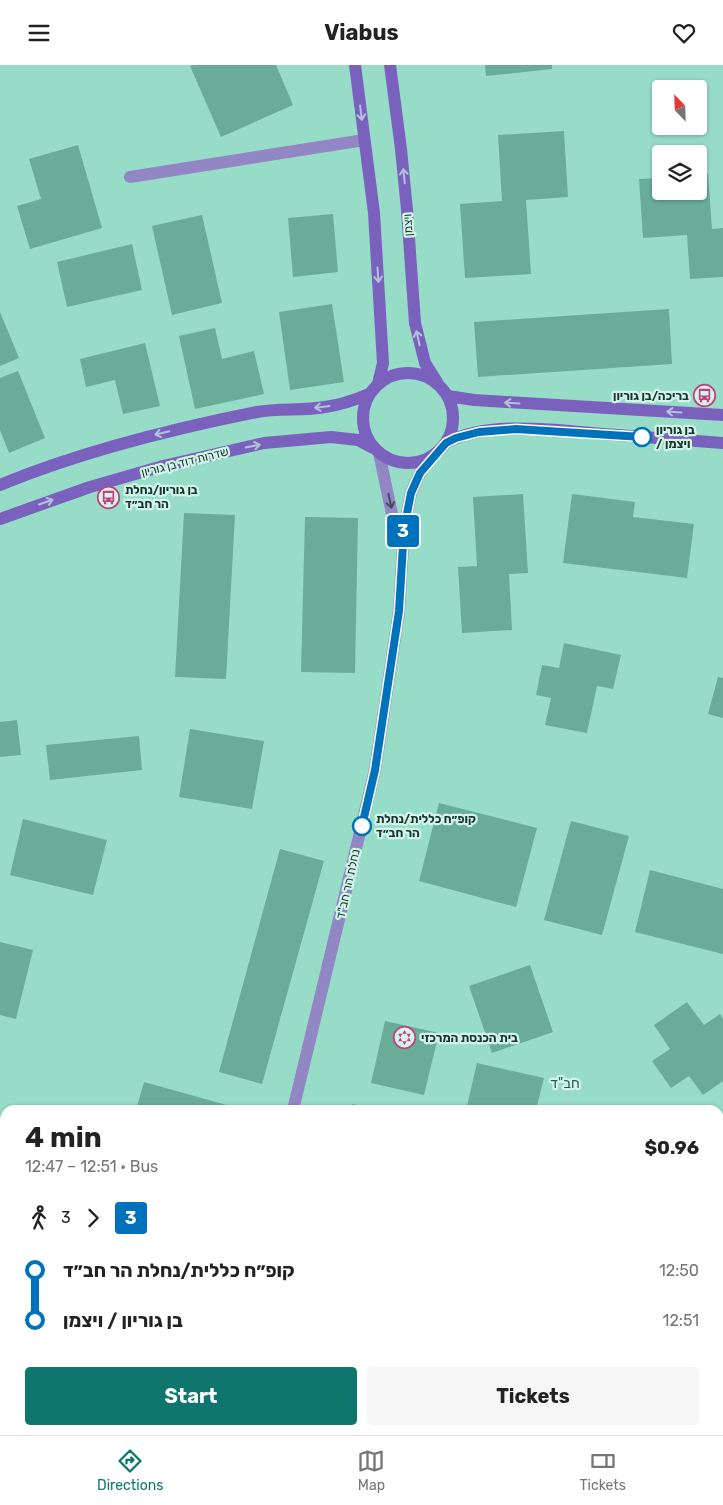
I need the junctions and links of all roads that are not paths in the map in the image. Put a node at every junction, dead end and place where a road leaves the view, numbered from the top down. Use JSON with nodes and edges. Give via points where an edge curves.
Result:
{"nodes":[{"id":1,"x":355,"y":65,"type":"edge"},
{"id":2,"x":390,"y":65,"type":"edge"},
{"id":3,"x":364,"y":140,"type":"junction"},
{"id":4,"x":130,"y":177,"type":"dead end"},
{"id":5,"x":437,"y":382,"type":"junction"},
{"id":6,"x":378,"y":384,"type":"junction"},
{"id":7,"x":369,"y":394,"type":"junction"},
{"id":8,"x":448,"y":396,"type":"junction"},
{"id":9,"x":723,"y":415,"type":"edge"},
{"id":10,"x":446,"y":443,"type":"junction"},
{"id":11,"x":723,"y":443,"type":"edge"},
{"id":12,"x":376,"y":451,"type":"junction"},
{"id":13,"x":434,"y":455,"type":"junction"},
{"id":14,"x":0,"y":485,"type":"edge"},
{"id":15,"x":0,"y":519,"type":"edge"},
{"id":16,"x":402,"y":567,"type":"junction"},
{"id":17,"x":295,"y":1105,"type":"edge"}],
"edges":[{"from":1,"to":3,"type":"street","one_way":true},
{"from":5,"to":2,"type":"street","name":"ויצמן","one_way":true,"via":[[425,363],[415,323],[407,210]]},
{"from":3,"to":4,"type":"street"},
{"from":3,"to":6,"type":"street","one_way":true,"via":[[374,213],[383,363]]},
{"from":5,"to":6,"type":"street","via":[[420,374],[400,373]]},
{"from":5,"to":8,"type":"street"},
{"from":6,"to":7,"type":"street"},
{"from":7,"to":12,"type":"street","via":[[364,405],[363,422],[367,438]]},
{"from":7,"to":14,"type":"street","one_way":true,"via":[[324,408],[260,412],[156,435]]},
{"from":9,"to":8,"type":"street","one_way":true},
{"from":8,"to":10,"type":"street","via":[[454,420]]},
{"from":10,"to":11,"type":"street","via":[[479,432],[516,429]]},
{"from":10,"to":13,"type":"street"},
{"from":12,"to":13,"type":"street","via":[[392,461],[406,463]]},
{"from":15,"to":12,"type":"street","name":"שדרות דוד בן גוריון","one_way":true,"via":[[90,487],[264,443],[330,437],[358,439]]},
{"from":12,"to":16,"type":"street","one_way":true},
{"from":13,"to":16,"type":"street","via":[[420,473],[411,493],[404,529]]},
{"from":16,"to":17,"type":"street","name":"נחלת הר חב\"ד","via":[[399,611],[375,770]]}]}
